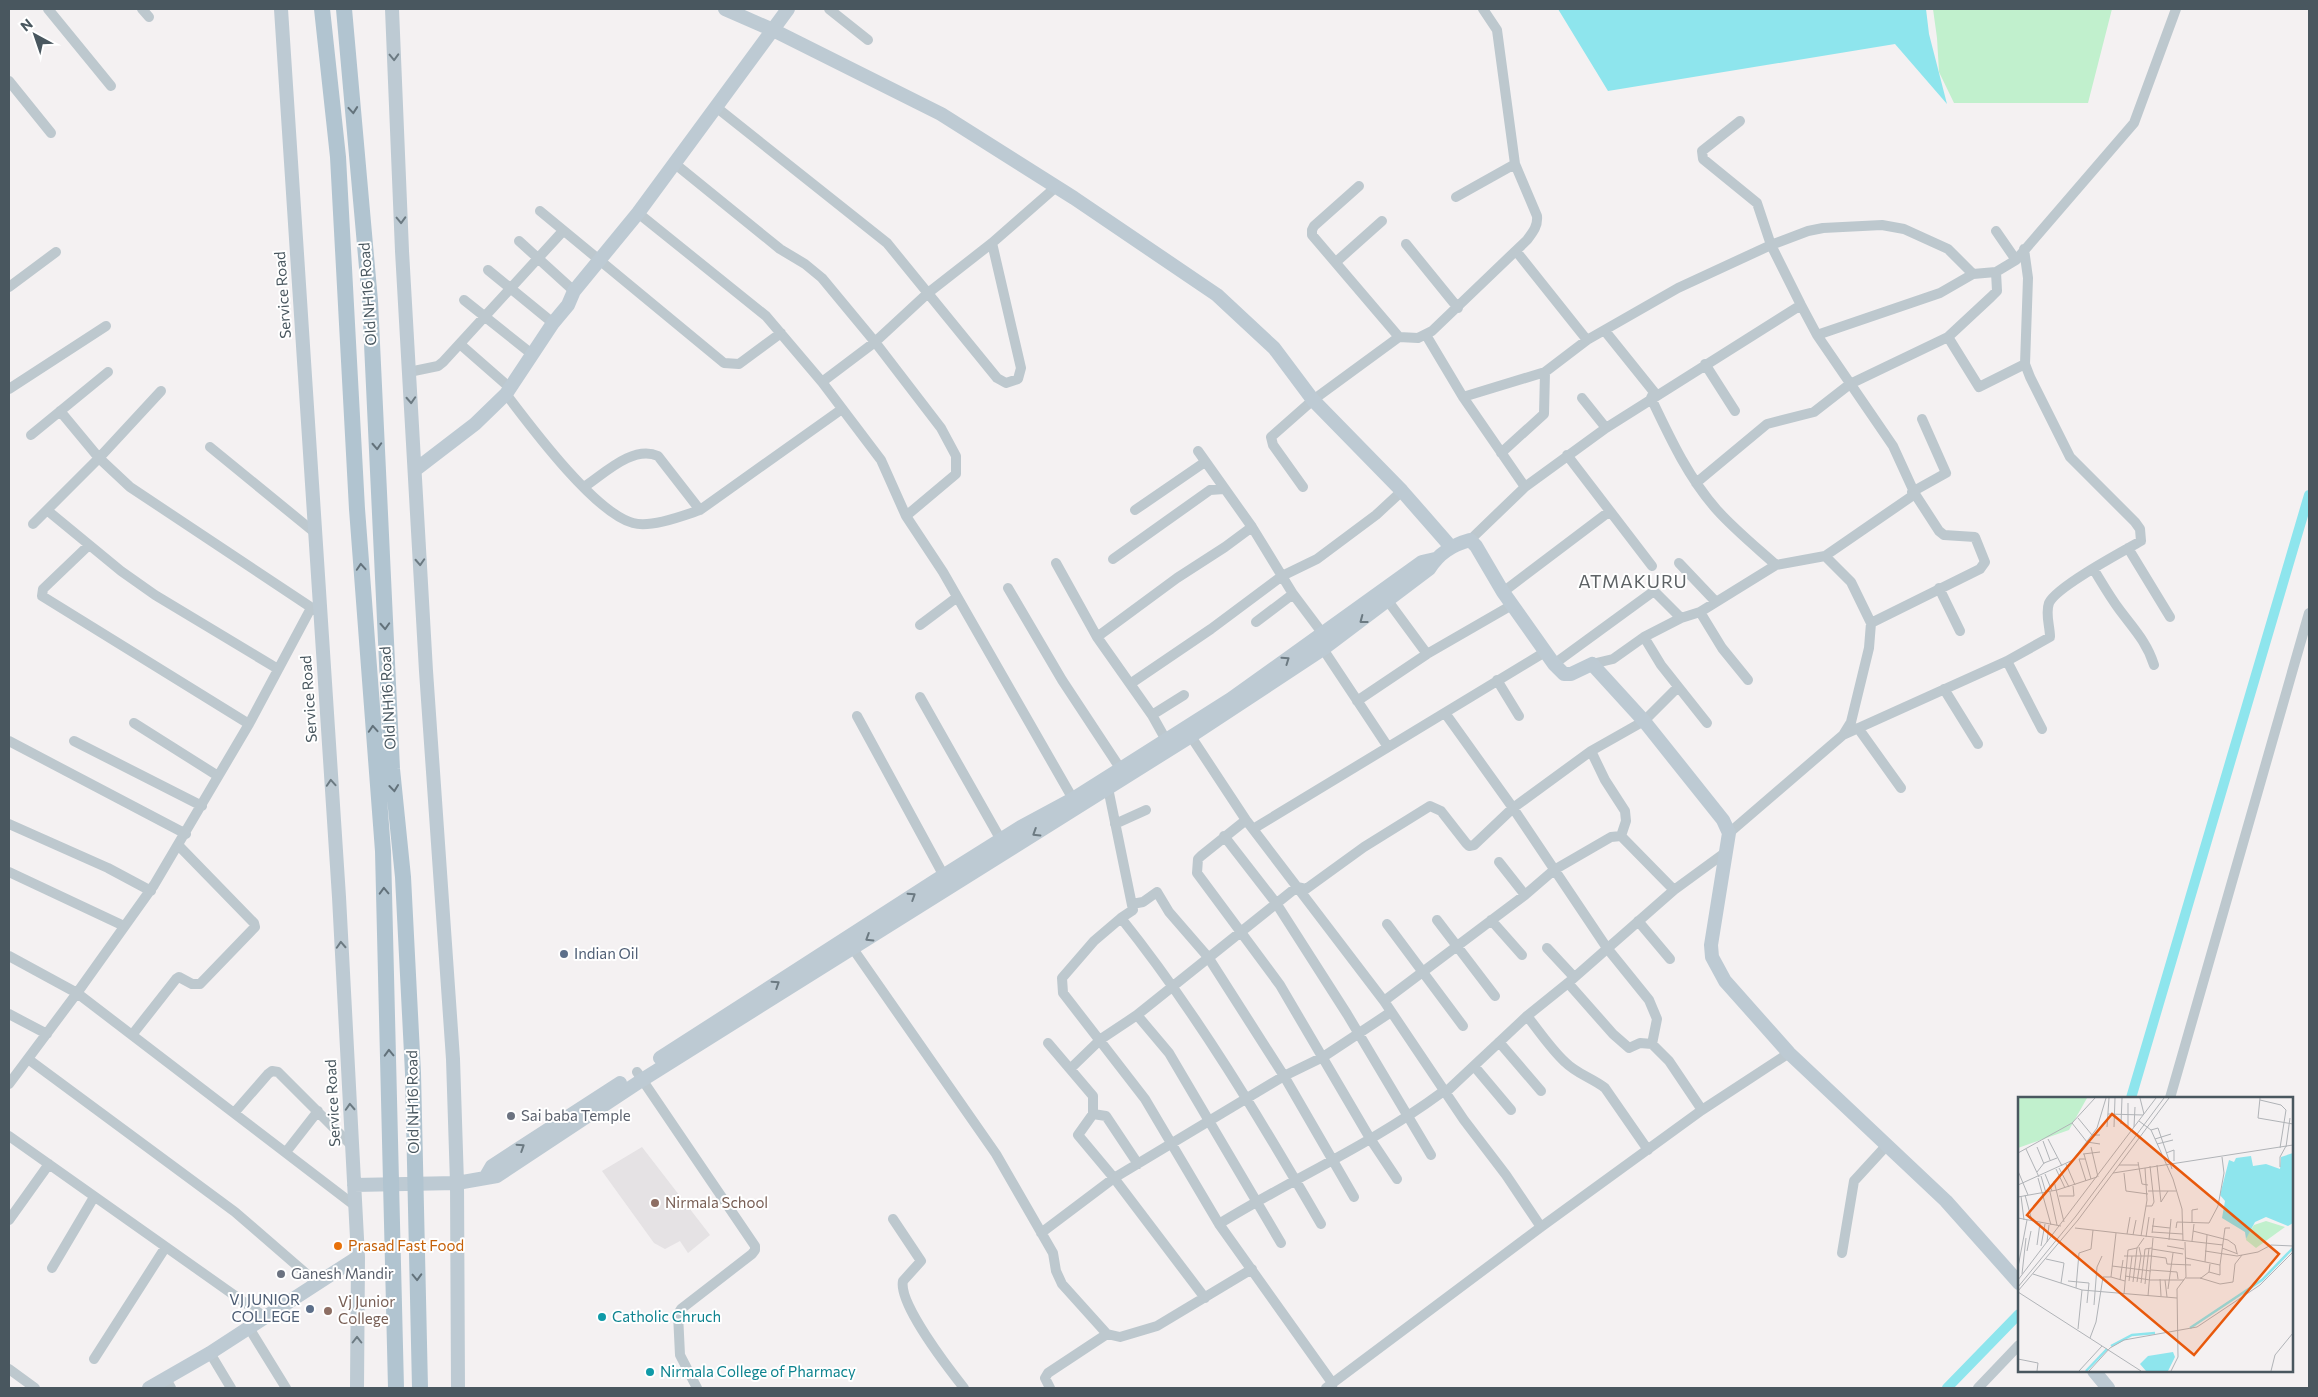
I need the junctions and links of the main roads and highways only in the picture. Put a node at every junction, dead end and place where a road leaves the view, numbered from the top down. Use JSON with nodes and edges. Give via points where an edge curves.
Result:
{"nodes":[{"id":1,"x":322,"y":9,"type":"edge"},
{"id":2,"x":344,"y":9,"type":"edge"},
{"id":3,"x":396,"y":1388,"type":"edge"},
{"id":4,"x":420,"y":1388,"type":"edge"}],
"edges":[{"from":3,"to":1,"type":"main road","name":"Old NH16 Road","one_way":true,"via":[[383,850],[357,519],[338,157]]},
{"from":2,"to":4,"type":"main road","name":"Old NH16 Road","one_way":true,"via":[[370,301],[392,769],[403,876]]}]}
